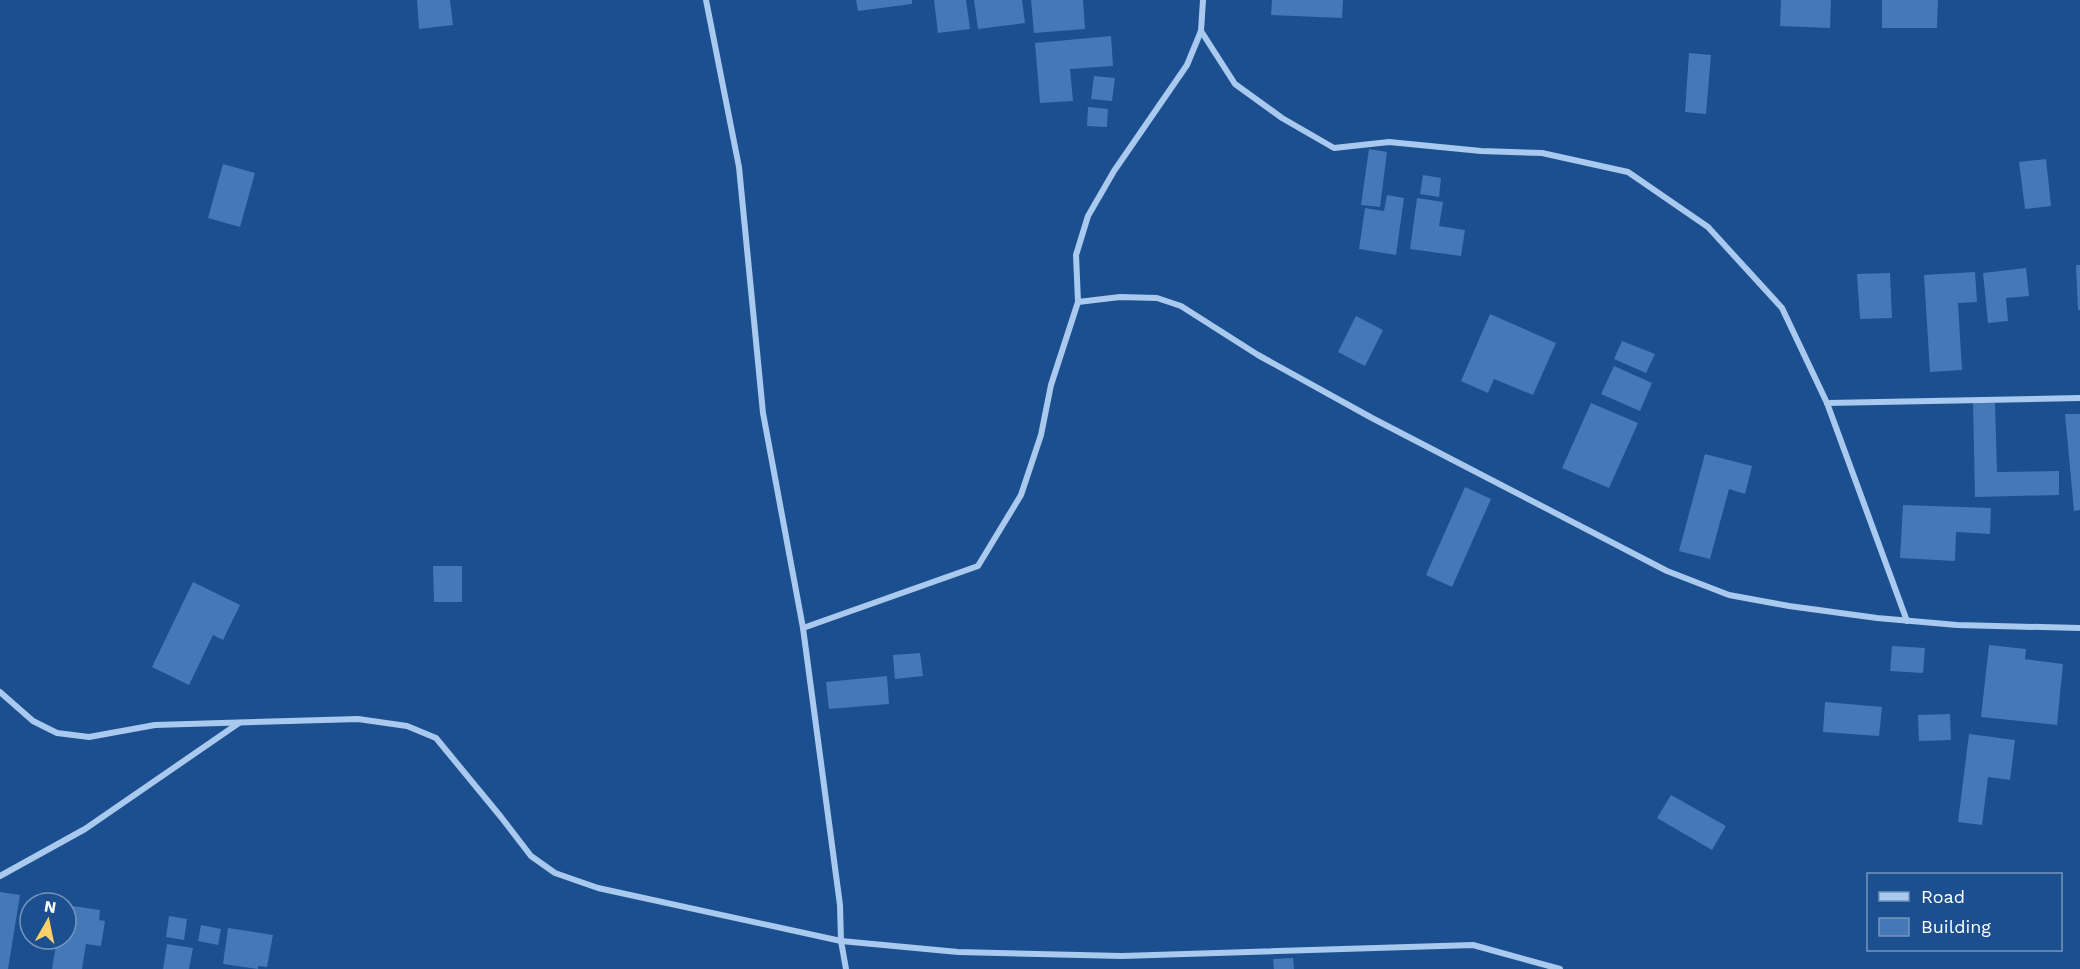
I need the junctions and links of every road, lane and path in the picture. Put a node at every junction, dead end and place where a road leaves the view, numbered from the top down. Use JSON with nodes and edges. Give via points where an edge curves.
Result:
{"nodes":[{"id":1,"x":706,"y":0,"type":"edge"},
{"id":2,"x":1203,"y":0,"type":"edge"},
{"id":3,"x":1201,"y":31,"type":"junction"},
{"id":4,"x":1078,"y":302,"type":"junction"},
{"id":5,"x":2080,"y":398,"type":"edge"},
{"id":6,"x":1827,"y":403,"type":"junction"},
{"id":7,"x":1907,"y":621,"type":"junction"},
{"id":8,"x":802,"y":628,"type":"junction"},
{"id":9,"x":2080,"y":628,"type":"edge"},
{"id":10,"x":0,"y":692,"type":"edge"},
{"id":11,"x":240,"y":723,"type":"junction"},
{"id":12,"x":0,"y":876,"type":"edge"},
{"id":13,"x":841,"y":941,"type":"junction"},
{"id":14,"x":846,"y":969,"type":"edge"},
{"id":15,"x":1560,"y":969,"type":"edge"}],
"edges":[{"from":1,"to":8,"type":"street","via":[[740,166],[764,413]]},
{"from":2,"to":3,"type":"street"},
{"from":3,"to":4,"type":"street","via":[[1187,65],[1088,216],[1076,255]]},
{"from":3,"to":6,"type":"street","via":[[1235,84],[1282,118],[1334,148],[1389,142],[1542,153],[1628,171],[1708,227],[1782,308]]},
{"from":4,"to":7,"type":"street","via":[[1157,298],[1181,306],[1258,355],[1372,418],[1667,571],[1729,595]]},
{"from":4,"to":8,"type":"street","via":[[1021,495],[978,566]]},
{"from":5,"to":6,"type":"street"},
{"from":6,"to":7,"type":"street"},
{"from":7,"to":9,"type":"street"},
{"from":8,"to":13,"type":"street","via":[[840,905]]},
{"from":10,"to":11,"type":"street","via":[[33,722],[57,733],[89,737],[155,725]]},
{"from":11,"to":12,"type":"street","via":[[85,829]]},
{"from":11,"to":13,"type":"street","via":[[358,719],[407,726],[436,738],[531,856],[555,873],[598,888]]},
{"from":13,"to":14,"type":"street"},
{"from":13,"to":15,"type":"street","via":[[958,952],[1122,956],[1473,945]]}]}
